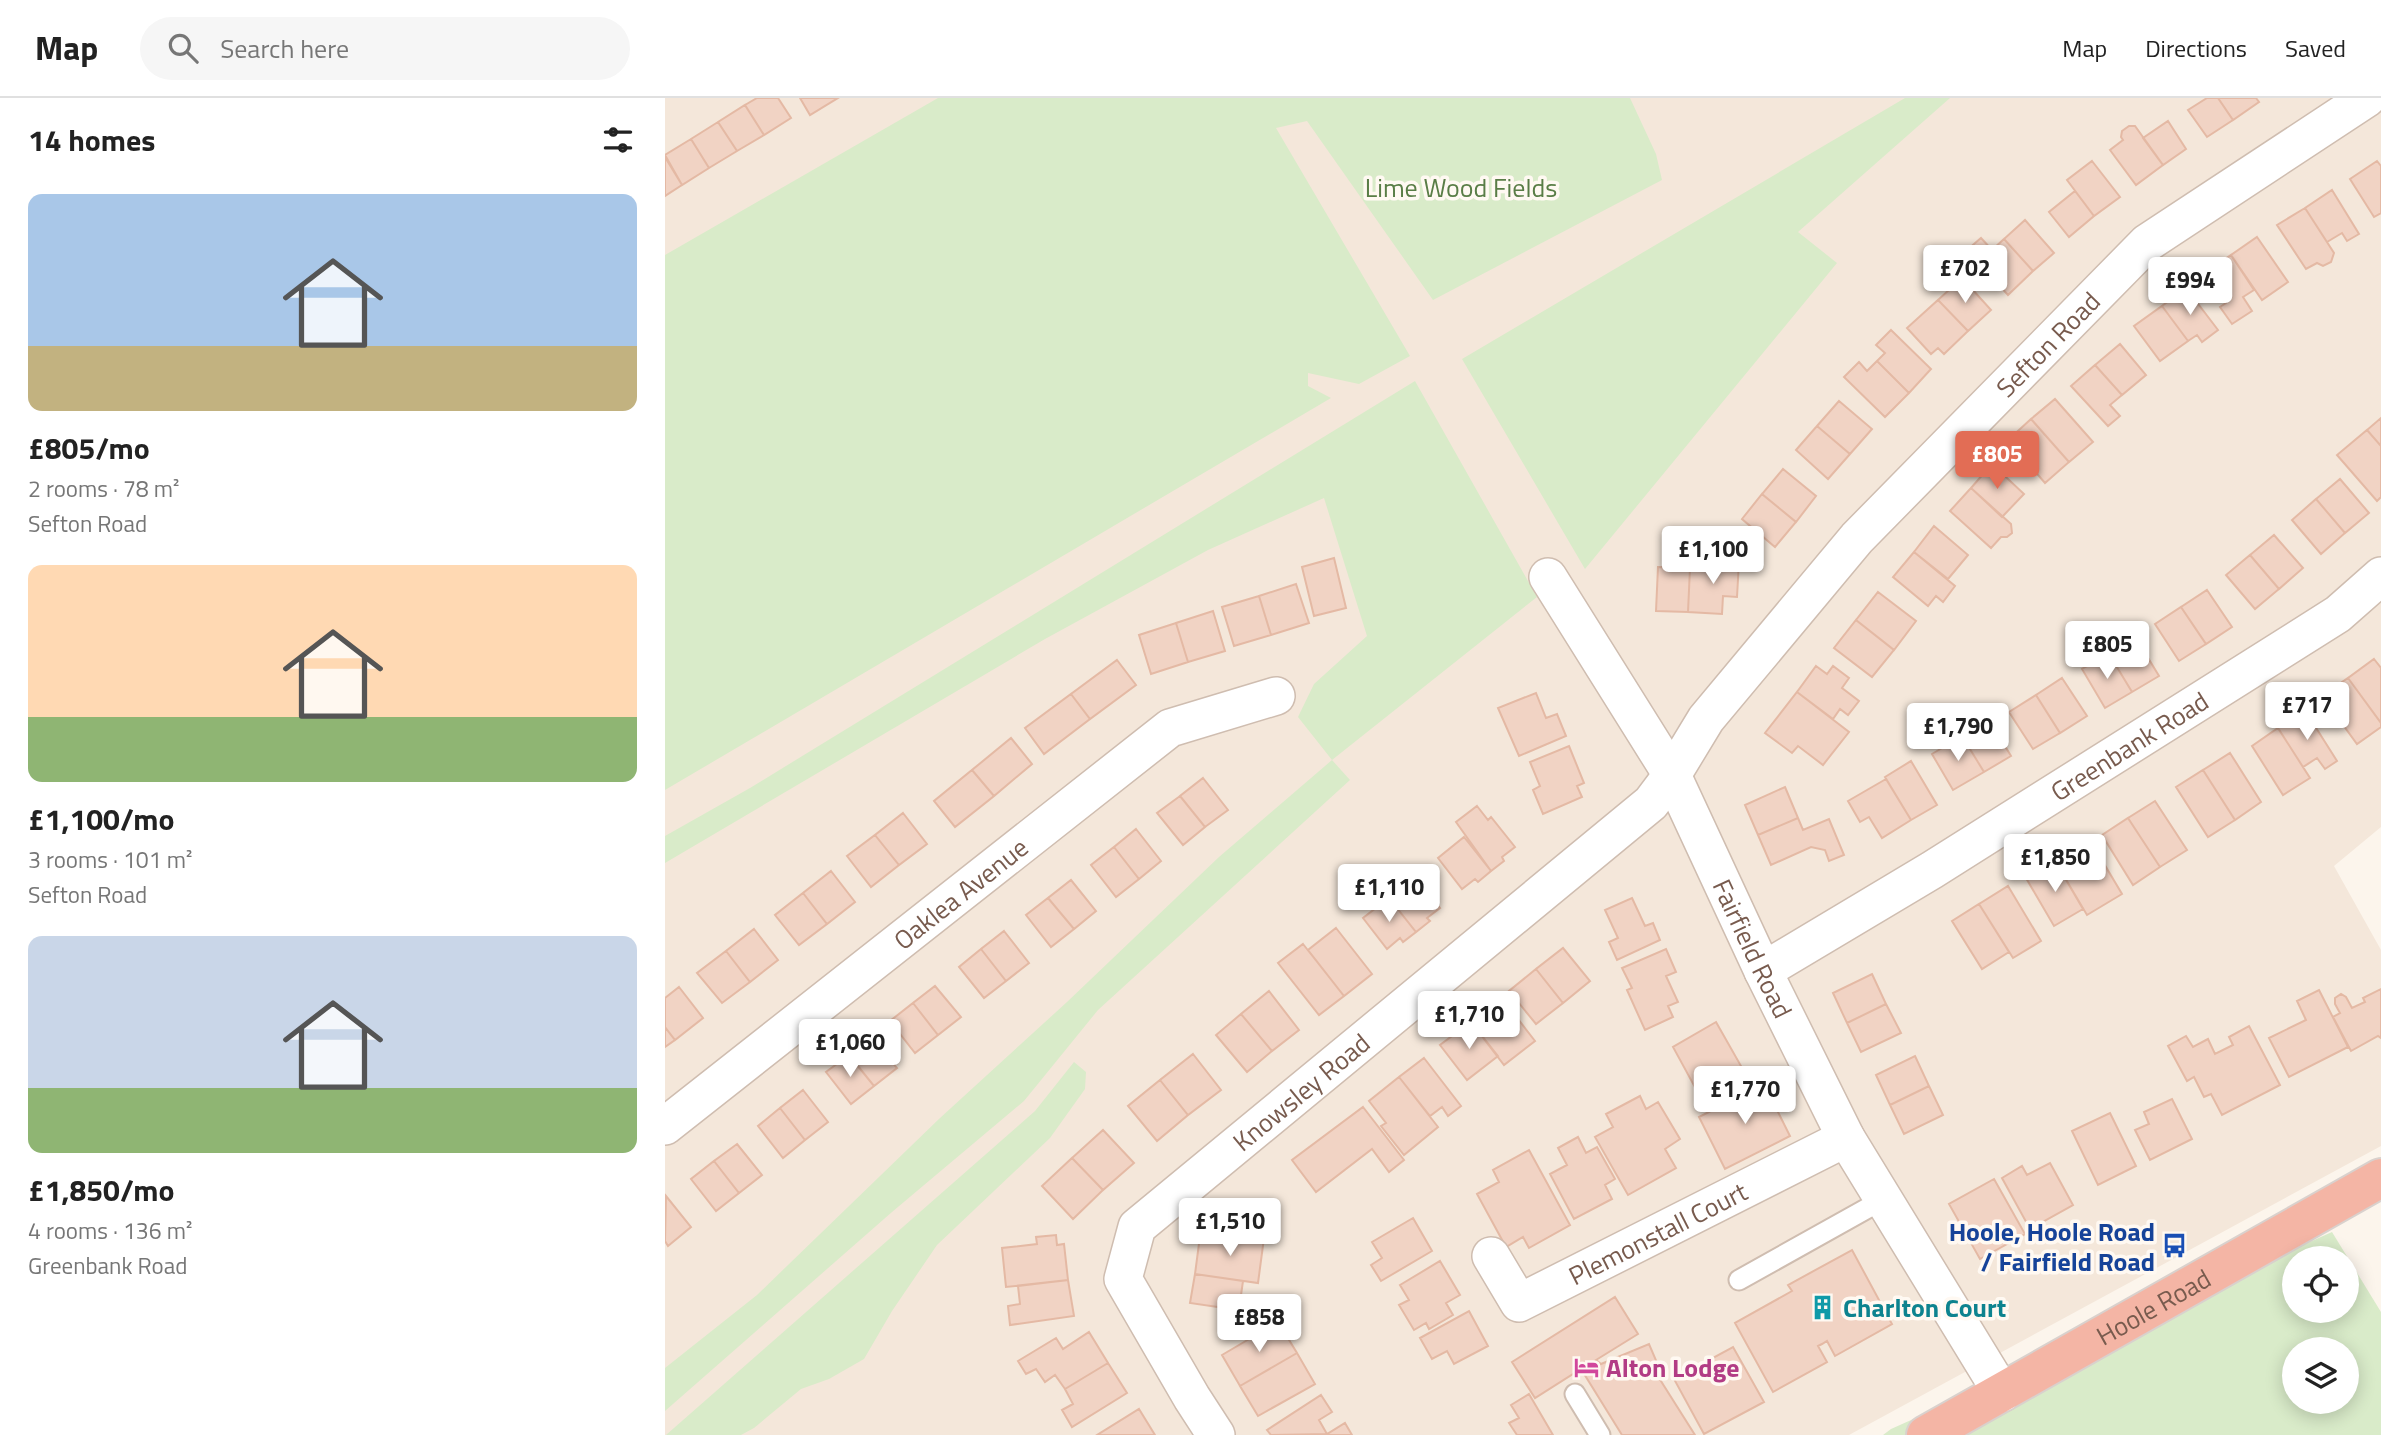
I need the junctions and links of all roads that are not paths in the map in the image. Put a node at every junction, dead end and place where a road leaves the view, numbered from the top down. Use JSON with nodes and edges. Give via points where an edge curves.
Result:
{"nodes":[{"id":1,"x":2367,"y":98,"type":"edge"},
{"id":2,"x":2381,"y":576,"type":"edge"},
{"id":3,"x":1548,"y":577,"type":"dead end"},
{"id":4,"x":1276,"y":696,"type":"dead end"},
{"id":5,"x":1672,"y":775,"type":"junction"},
{"id":6,"x":1763,"y":971,"type":"junction"},
{"id":7,"x":665,"y":1126,"type":"edge"},
{"id":8,"x":1846,"y":1138,"type":"junction"},
{"id":9,"x":2381,"y":1178,"type":"edge"},
{"id":10,"x":1884,"y":1199,"type":"junction"},
{"id":11,"x":1492,"y":1256,"type":"dead end"},
{"id":12,"x":1739,"y":1280,"type":"dead end"},
{"id":13,"x":2002,"y":1393,"type":"junction"},
{"id":14,"x":1575,"y":1394,"type":"dead end"},
{"id":15,"x":1216,"y":1435,"type":"edge"},
{"id":16,"x":1601,"y":1435,"type":"edge"},
{"id":17,"x":1926,"y":1435,"type":"edge"}],
"edges":[{"from":1,"to":5,"type":"street","name":"Sefton Road","via":[[2147,243],[1857,538],[1706,719]]},
{"from":2,"to":6,"type":"street","name":"Greenbank Road","via":[[2338,614]]},
{"from":3,"to":5,"type":"street","name":"Fairfield Road"},
{"from":4,"to":7,"type":"street","name":"Oaklea Avenue","via":[[1170,728]]},
{"from":5,"to":6,"type":"street","name":"Fairfield Road"},
{"from":5,"to":15,"type":"street","name":"Knowsley Road","via":[[1651,803],[1137,1227],[1123,1279]]},
{"from":6,"to":8,"type":"street","name":"Fairfield Road"},
{"from":8,"to":10,"type":"street","name":"Fairfield Road"},
{"from":8,"to":11,"type":"street","name":"Plemonstall Court","via":[[1519,1303]]},
{"from":9,"to":13,"type":"highway","name":"Hoole Road"},
{"from":10,"to":12,"type":"lane"},
{"from":10,"to":13,"type":"street","name":"Fairfield Road"},
{"from":13,"to":17,"type":"highway","name":"Hoole Road"},
{"from":14,"to":16,"type":"lane"}]}
